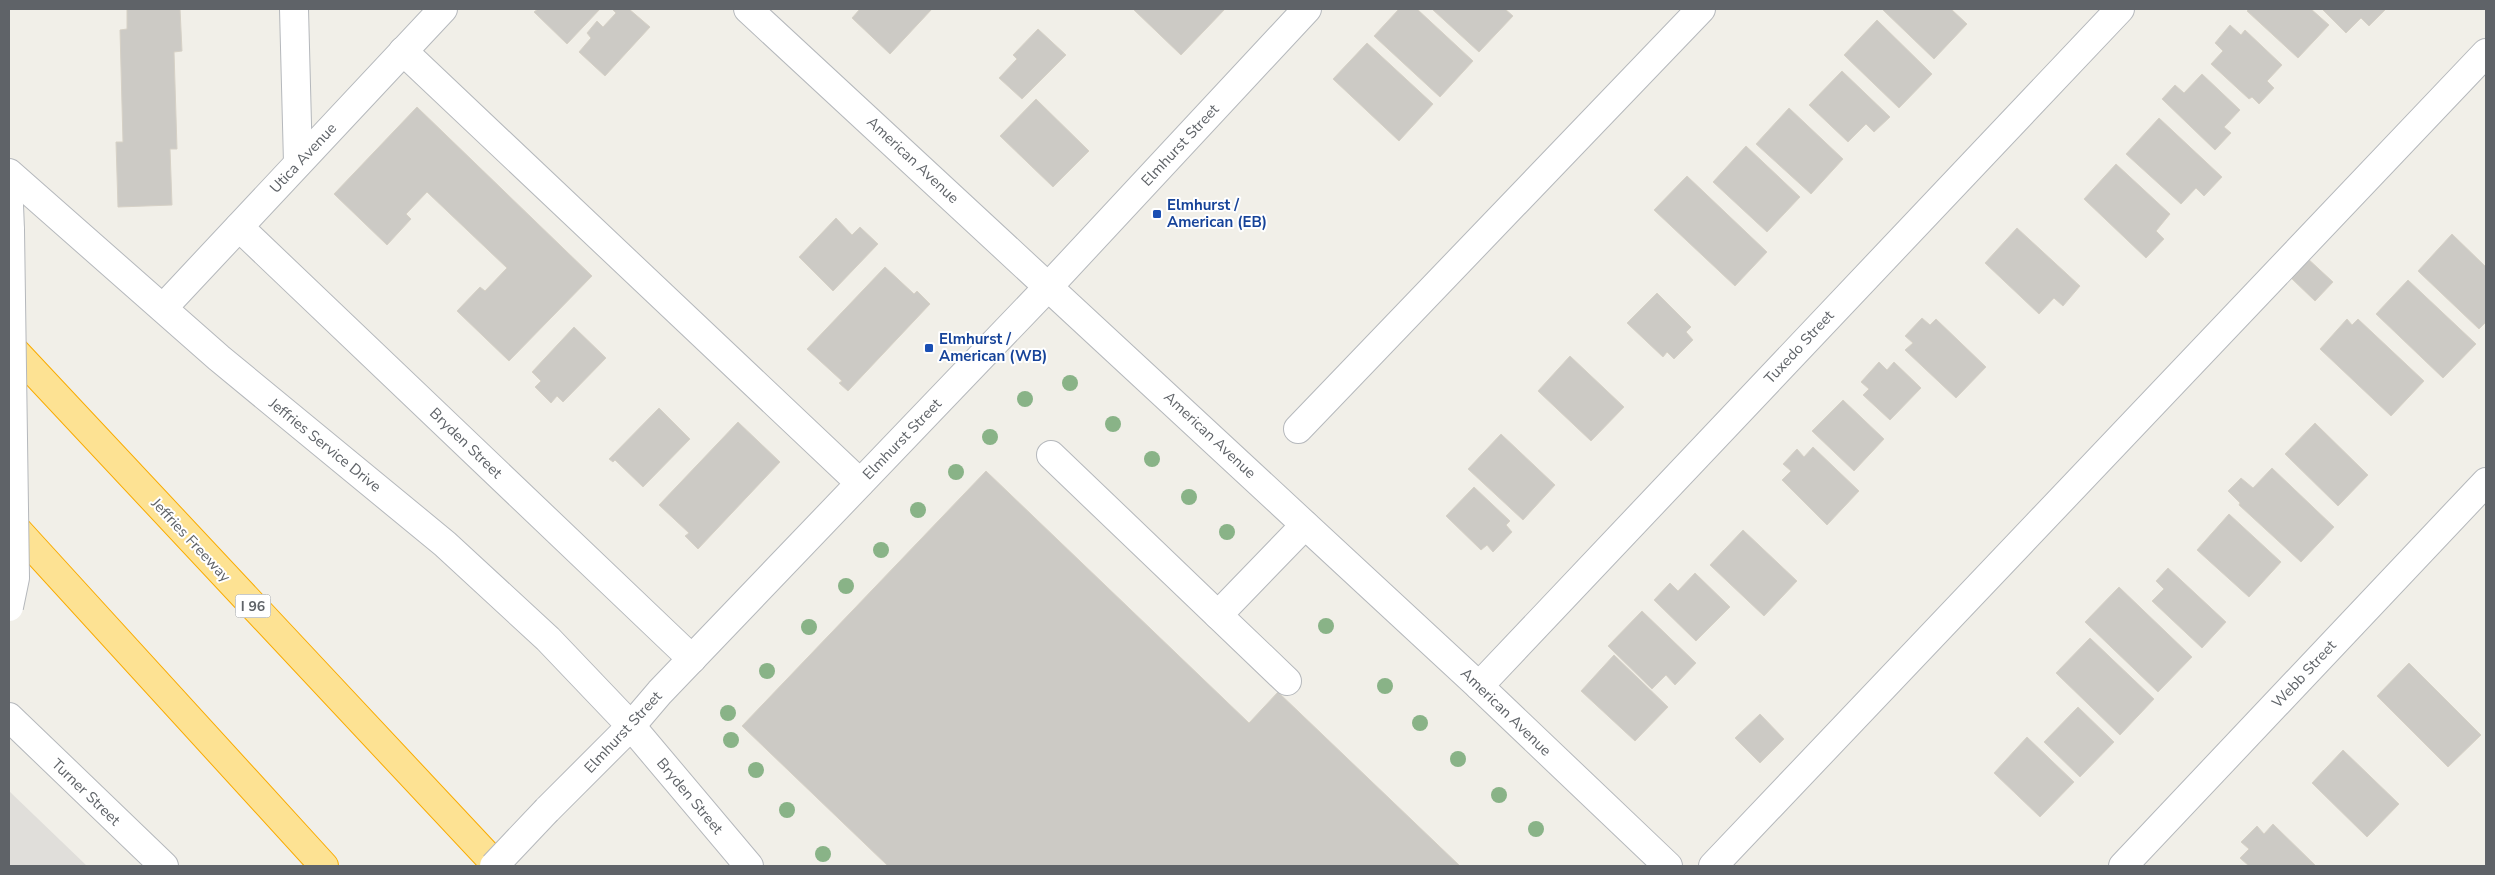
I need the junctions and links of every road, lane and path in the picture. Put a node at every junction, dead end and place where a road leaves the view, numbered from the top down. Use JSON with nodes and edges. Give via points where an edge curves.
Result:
{"nodes":[{"id":1,"x":294,"y":9,"type":"edge"},
{"id":2,"x":443,"y":9,"type":"edge"},
{"id":3,"x":748,"y":9,"type":"edge"},
{"id":4,"x":1307,"y":9,"type":"edge"},
{"id":5,"x":1701,"y":9,"type":"edge"},
{"id":6,"x":2120,"y":9,"type":"edge"},
{"id":7,"x":403,"y":51,"type":"junction"},
{"id":8,"x":2486,"y":53,"type":"edge"},
{"id":9,"x":298,"y":163,"type":"junction"},
{"id":10,"x":9,"y":173,"type":"edge"},
{"id":11,"x":10,"y":218,"type":"edge"},
{"id":12,"x":239,"y":226,"type":"junction"},
{"id":13,"x":1049,"y":286,"type":"junction"},
{"id":14,"x":163,"y":308,"type":"junction"},
{"id":15,"x":9,"y":345,"type":"edge"},
{"id":16,"x":1298,"y":429,"type":"dead end"},
{"id":17,"x":1051,"y":455,"type":"dead end"},
{"id":18,"x":2486,"y":482,"type":"edge"},
{"id":19,"x":860,"y":483,"type":"junction"},
{"id":20,"x":9,"y":521,"type":"edge"},
{"id":21,"x":1305,"y":524,"type":"junction"},
{"id":22,"x":9,"y":607,"type":"edge"},
{"id":23,"x":1218,"y":614,"type":"junction"},
{"id":24,"x":692,"y":659,"type":"junction"},
{"id":25,"x":1287,"y":680,"type":"dead end"},
{"id":26,"x":1479,"y":686,"type":"junction"},
{"id":27,"x":9,"y":717,"type":"edge"},
{"id":28,"x":631,"y":726,"type":"junction"},
{"id":29,"x":164,"y":866,"type":"edge"},
{"id":30,"x":324,"y":866,"type":"edge"},
{"id":31,"x":496,"y":866,"type":"edge"},
{"id":32,"x":749,"y":866,"type":"edge"},
{"id":33,"x":1668,"y":866,"type":"edge"},
{"id":34,"x":1713,"y":866,"type":"edge"},
{"id":35,"x":2123,"y":866,"type":"edge"}],
"edges":[{"from":1,"to":9,"type":"street"},
{"from":2,"to":7,"type":"street","name":"Utica Avenue"},
{"from":3,"to":13,"type":"street","name":"American Avenue"},
{"from":4,"to":13,"type":"street","name":"Elmhurst Street"},
{"from":5,"to":16,"type":"street"},
{"from":6,"to":26,"type":"street","name":"Tuxedo Street"},
{"from":7,"to":9,"type":"street","name":"Utica Avenue"},
{"from":7,"to":19,"type":"street"},
{"from":8,"to":34,"type":"street"},
{"from":9,"to":12,"type":"street","name":"Utica Avenue"},
{"from":10,"to":14,"type":"street","name":"Jeffries Service Drive"},
{"from":11,"to":22,"type":"street","bridge":true,"via":[[15,578]]},
{"from":12,"to":14,"type":"street","name":"Utica Avenue"},
{"from":12,"to":24,"type":"street","name":"Bryden Street"},
{"from":13,"to":19,"type":"street","name":"Elmhurst Street"},
{"from":13,"to":21,"type":"street","name":"American Avenue"},
{"from":14,"to":28,"type":"street","name":"Jeffries Service Drive","via":[[445,544],[548,639]]},
{"from":15,"to":31,"type":"highway","name":"Jeffries Freeway","number":"I 96"},
{"from":17,"to":23,"type":"street"},
{"from":18,"to":35,"type":"street","name":"Webb Street"},
{"from":19,"to":24,"type":"street","name":"Elmhurst Street"},
{"from":20,"to":30,"type":"highway"},
{"from":21,"to":23,"type":"street"},
{"from":21,"to":26,"type":"street","name":"American Avenue"},
{"from":23,"to":25,"type":"street"},
{"from":24,"to":28,"type":"street","name":"Elmhurst Street"},
{"from":26,"to":33,"type":"street","name":"American Avenue"},
{"from":27,"to":29,"type":"street","name":"Turner Street"},
{"from":28,"to":31,"type":"street","name":"Elmhurst Street","bridge":true},
{"from":28,"to":32,"type":"street","name":"Bryden Street"}]}
